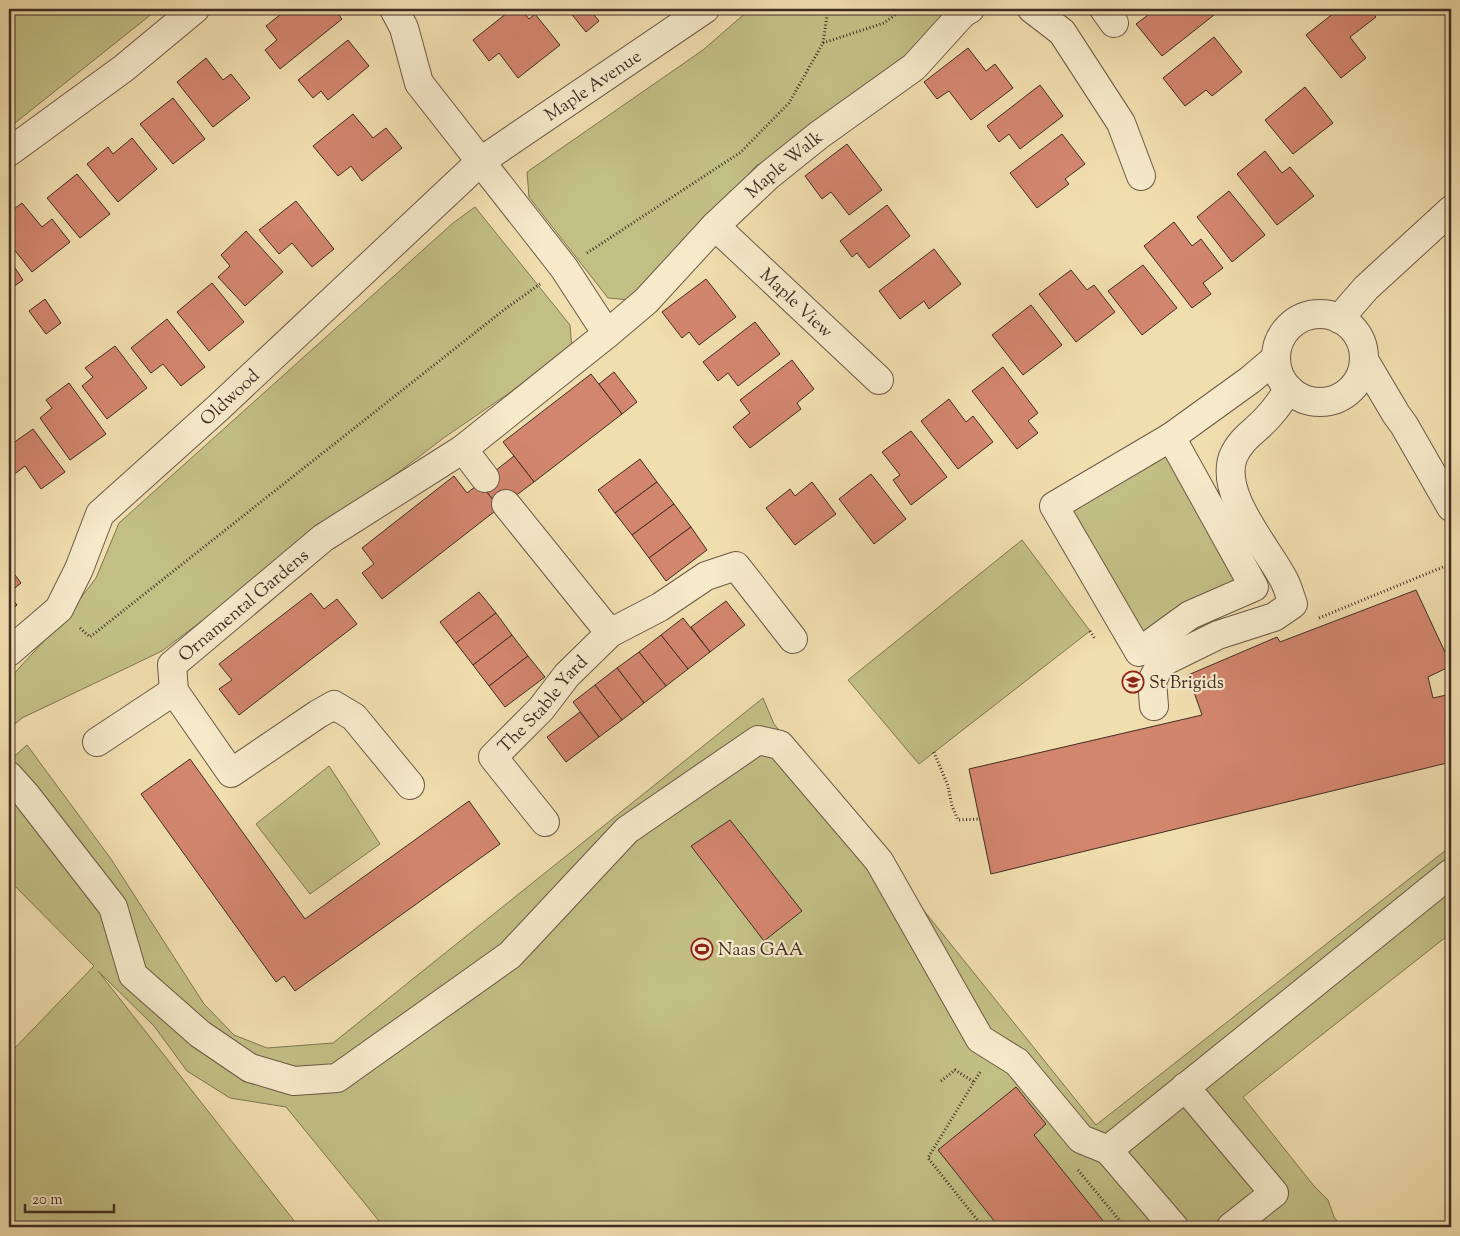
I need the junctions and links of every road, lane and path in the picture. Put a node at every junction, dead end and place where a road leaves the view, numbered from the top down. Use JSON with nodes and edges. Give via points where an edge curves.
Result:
{"nodes":[{"id":1,"x":195,"y":9,"type":"edge"},
{"id":2,"x":394,"y":9,"type":"edge"},
{"id":3,"x":705,"y":9,"type":"edge"},
{"id":4,"x":828,"y":9,"type":"edge"},
{"id":5,"x":903,"y":9,"type":"edge"},
{"id":6,"x":970,"y":9,"type":"edge"},
{"id":7,"x":1032,"y":9,"type":"edge"},
{"id":8,"x":823,"y":43,"type":"junction"},
{"id":9,"x":9,"y":152,"type":"edge"},
{"id":10,"x":480,"y":161,"type":"junction"},
{"id":11,"x":1141,"y":176,"type":"dead end"},
{"id":12,"x":1451,"y":210,"type":"edge"},
{"id":13,"x":715,"y":226,"type":"junction"},
{"id":14,"x":564,"y":268,"type":"junction"},
{"id":15,"x":1340,"y":319,"type":"junction"},
{"id":16,"x":607,"y":334,"type":"junction"},
{"id":17,"x":1276,"y":358,"type":"junction"},
{"id":18,"x":1364,"y":360,"type":"junction"},
{"id":19,"x":879,"y":380,"type":"dead end"},
{"id":20,"x":1354,"y":386,"type":"junction"},
{"id":21,"x":1289,"y":389,"type":"junction"},
{"id":22,"x":1396,"y":414,"type":"junction"},
{"id":23,"x":1171,"y":437,"type":"junction"},
{"id":24,"x":463,"y":450,"type":"junction"},
{"id":25,"x":485,"y":478,"type":"dead end"},
{"id":26,"x":506,"y":504,"type":"dead end"},
{"id":27,"x":1451,"y":507,"type":"edge"},
{"id":28,"x":59,"y":610,"type":"junction"},
{"id":29,"x":1190,"y":615,"type":"junction"},
{"id":30,"x":610,"y":633,"type":"junction"},
{"id":31,"x":1218,"y":635,"type":"junction"},
{"id":32,"x":793,"y":639,"type":"dead end"},
{"id":33,"x":9,"y":652,"type":"edge"},
{"id":34,"x":174,"y":691,"type":"junction"},
{"id":35,"x":1154,"y":706,"type":"dead end"},
{"id":36,"x":97,"y":742,"type":"dead end"},
{"id":37,"x":934,"y":752,"type":"dead end"},
{"id":38,"x":9,"y":776,"type":"edge"},
{"id":39,"x":410,"y":785,"type":"dead end"},
{"id":40,"x":980,"y":819,"type":"dead end"},
{"id":41,"x":545,"y":822,"type":"dead end"},
{"id":42,"x":1451,"y":874,"type":"edge"},
{"id":43,"x":994,"y":1048,"type":"junction"},
{"id":44,"x":941,"y":1081,"type":"dead end"},
{"id":45,"x":974,"y":1082,"type":"junction"},
{"id":46,"x":1185,"y":1088,"type":"junction"},
{"id":47,"x":1108,"y":1150,"type":"junction"},
{"id":48,"x":1072,"y":1163,"type":"dead end"},
{"id":49,"x":984,"y":1227,"type":"edge"},
{"id":50,"x":1125,"y":1227,"type":"edge"},
{"id":51,"x":1174,"y":1227,"type":"edge"},
{"id":52,"x":1231,"y":1227,"type":"edge"}],
"edges":[{"from":1,"to":9,"type":"street","via":[[124,68]]},
{"from":2,"to":10,"type":"street","via":[[404,28],[419,83]]},
{"from":3,"to":10,"type":"street","name":"Maple Avenue"},
{"from":4,"to":8,"type":"path"},
{"from":5,"to":8,"type":"path","via":[[884,23]]},
{"from":6,"to":13,"type":"street","name":"Maple Walk","via":[[914,67],[819,135],[768,176]]},
{"from":7,"to":11,"type":"street","via":[[1062,32],[1116,114]]},
{"from":8,"to":14,"type":"path","via":[[789,103],[741,152]]},
{"from":10,"to":14,"type":"street"},
{"from":10,"to":28,"type":"street","name":"Oldwood","via":[[218,408],[100,514]]},
{"from":12,"to":15,"type":"street","via":[[1366,288]]},
{"from":13,"to":16,"type":"street","name":"Maple Walk","via":[[646,301]]},
{"from":13,"to":19,"type":"street","name":"Maple View"},
{"from":14,"to":16,"type":"street"},
{"from":14,"to":28,"type":"path","via":[[497,315],[90,637]]},
{"from":15,"to":17,"type":"street","via":[[1326,314],[1310,315],[1297,321],[1286,330]]},
{"from":15,"to":18,"type":"street","via":[[1358,336]]},
{"from":16,"to":24,"type":"street","name":"Ornamental Gardens"},
{"from":17,"to":21,"type":"street","via":[[1282,380]]},
{"from":17,"to":23,"type":"street"},
{"from":18,"to":20,"type":"street"},
{"from":18,"to":22,"type":"street"},
{"from":20,"to":21,"type":"street","via":[[1343,396],[1315,402],[1301,398]]},
{"from":20,"to":22,"type":"street"},
{"from":21,"to":31,"type":"street","via":[[1267,418],[1245,436],[1233,458],[1231,486],[1251,528],[1286,582],[1293,604],[1274,617]]},
{"from":22,"to":27,"type":"street"},
{"from":23,"to":29,"type":"street","via":[[1254,587]]},
{"from":23,"to":29,"type":"street","via":[[1054,506],[1138,652]]},
{"from":24,"to":25,"type":"street"},
{"from":24,"to":34,"type":"street","name":"Ornamental Gardens","via":[[323,538],[172,665]]},
{"from":26,"to":30,"type":"street"},
{"from":28,"to":33,"type":"street","name":"Oldwood"},
{"from":29,"to":31,"type":"street","via":[[1203,630]]},
{"from":30,"to":32,"type":"street","name":"The Stable Yard","via":[[660,607],[706,576],[736,566]]},
{"from":30,"to":41,"type":"street","name":"The Stable Yard","via":[[493,756]]},
{"from":31,"to":35,"type":"street","via":[[1162,663],[1152,680]]},
{"from":34,"to":36,"type":"street"},
{"from":34,"to":39,"type":"street","via":[[231,774],[334,705],[354,717]]},
{"from":37,"to":40,"type":"path","via":[[958,820]]},
{"from":38,"to":43,"type":"street","via":[[113,907],[133,975],[200,1034],[250,1068],[294,1081],[337,1078],[510,955],[627,830],[758,740],[780,745],[878,861],[980,1039]]},
{"from":42,"to":46,"type":"street"},
{"from":43,"to":45,"type":"path"},
{"from":43,"to":47,"type":"street","via":[[1017,1062],[1081,1139]]},
{"from":44,"to":45,"type":"path","via":[[955,1070]]},
{"from":45,"to":49,"type":"path","via":[[928,1158]]},
{"from":46,"to":47,"type":"street"},
{"from":46,"to":52,"type":"street","via":[[1274,1193]]},
{"from":47,"to":51,"type":"street"},
{"from":48,"to":50,"type":"path"}]}
